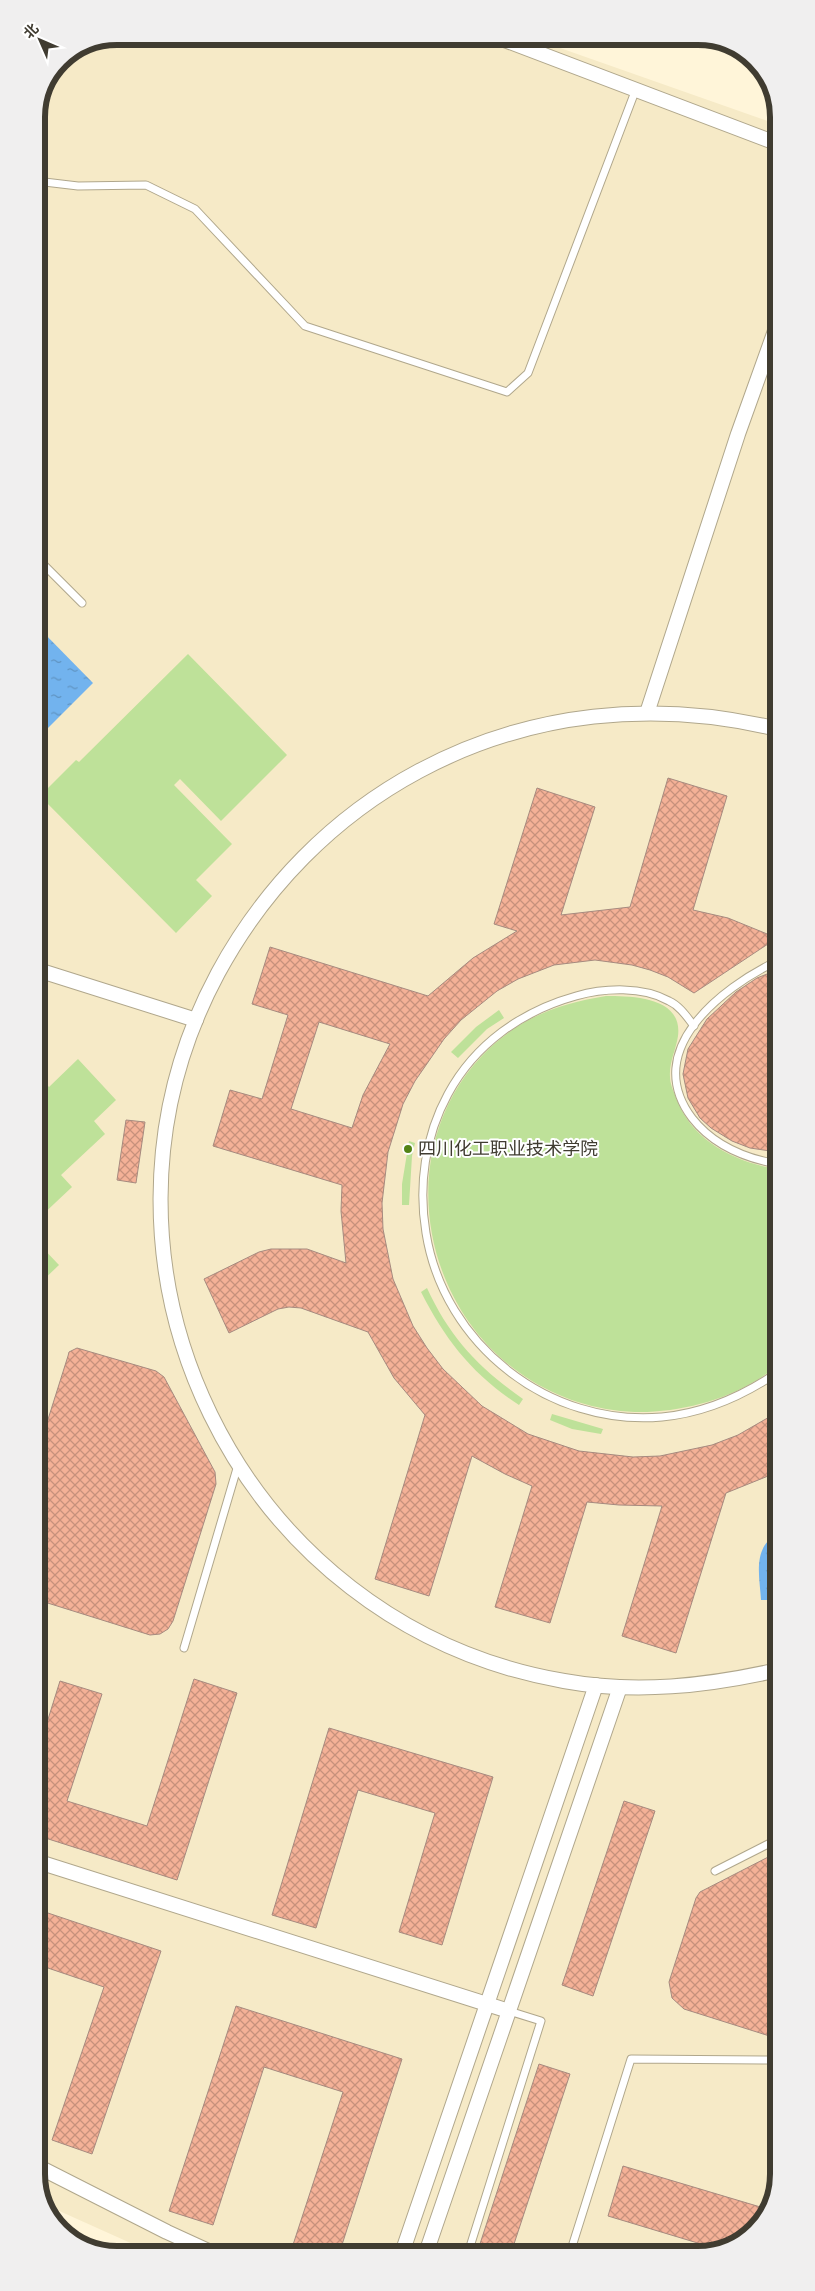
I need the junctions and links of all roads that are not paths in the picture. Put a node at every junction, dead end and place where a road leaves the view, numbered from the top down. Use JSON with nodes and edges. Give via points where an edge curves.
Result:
{"nodes":[{"id":1,"x":518,"y":45,"type":"edge"},
{"id":2,"x":636,"y":89,"type":"junction"},
{"id":3,"x":770,"y":141,"type":"edge"},
{"id":4,"x":45,"y":182,"type":"edge"},
{"id":5,"x":770,"y":345,"type":"edge"},
{"id":6,"x":45,"y":566,"type":"edge"},
{"id":7,"x":82,"y":603,"type":"dead end"},
{"id":8,"x":647,"y":712,"type":"junction"},
{"id":9,"x":770,"y":728,"type":"edge"},
{"id":10,"x":770,"y":964,"type":"edge"},
{"id":11,"x":45,"y":972,"type":"edge"},
{"id":12,"x":196,"y":1020,"type":"junction"},
{"id":13,"x":694,"y":1026,"type":"junction"},
{"id":14,"x":770,"y":1162,"type":"edge"},
{"id":15,"x":770,"y":1377,"type":"edge"},
{"id":16,"x":238,"y":1465,"type":"junction"},
{"id":17,"x":184,"y":1648,"type":"dead end"},
{"id":18,"x":770,"y":1672,"type":"edge"},
{"id":19,"x":596,"y":1686,"type":"junction"},
{"id":20,"x":620,"y":1687,"type":"junction"},
{"id":21,"x":770,"y":1843,"type":"edge"},
{"id":22,"x":45,"y":1864,"type":"edge"},
{"id":23,"x":714,"y":1871,"type":"dead end"},
{"id":24,"x":488,"y":2004,"type":"junction"},
{"id":25,"x":509,"y":2011,"type":"junction"},
{"id":26,"x":770,"y":2060,"type":"edge"},
{"id":27,"x":45,"y":2170,"type":"edge"},
{"id":28,"x":198,"y":2246,"type":"edge"},
{"id":29,"x":404,"y":2246,"type":"edge"},
{"id":30,"x":428,"y":2246,"type":"edge"},
{"id":31,"x":470,"y":2246,"type":"edge"},
{"id":32,"x":572,"y":2246,"type":"edge"}],
"edges":[{"from":1,"to":2,"type":"street"},
{"from":2,"to":3,"type":"street"},
{"from":2,"to":4,"type":"lane","via":[[528,374],[507,392],[305,326],[194,209],[146,184],[78,186]]},
{"from":5,"to":8,"type":"street"},
{"from":6,"to":7,"type":"lane"},
{"from":8,"to":9,"type":"street","via":[[716,717]]},
{"from":8,"to":12,"type":"street","via":[[572,719],[502,736],[435,763],[372,799],[316,845],[267,898],[227,957]]},
{"from":10,"to":13,"type":"lane","via":[[722,994]]},
{"from":11,"to":12,"type":"street"},
{"from":12,"to":16,"type":"street","via":[[178,1074],[162,1162],[165,1270],[180,1341],[206,1408]]},
{"from":13,"to":14,"type":"lane","via":[[677,1058],[675,1078],[686,1110],[706,1133],[722,1145],[740,1155]]},
{"from":13,"to":15,"type":"lane","via":[[668,1000],[630,990],[606,991],[559,1001],[536,1010],[498,1034],[455,1081],[434,1125],[423,1180],[427,1243],[442,1288],[461,1322],[481,1347],[518,1379],[562,1402],[586,1410],[636,1417],[686,1413],[734,1398]]},
{"from":16,"to":17,"type":"lane"},
{"from":16,"to":19,"type":"street","via":[[270,1510],[310,1553],[337,1577],[396,1619],[460,1651],[494,1663],[528,1674]]},
{"from":18,"to":20,"type":"street","via":[[707,1684]]},
{"from":19,"to":20,"type":"street"},
{"from":19,"to":24,"type":"street"},
{"from":20,"to":25,"type":"street"},
{"from":21,"to":23,"type":"lane"},
{"from":22,"to":24,"type":"street"},
{"from":24,"to":25,"type":"street"},
{"from":24,"to":29,"type":"street"},
{"from":25,"to":30,"type":"street"},
{"from":25,"to":31,"type":"lane","via":[[541,2021]]},
{"from":26,"to":32,"type":"lane","via":[[631,2059]]},
{"from":27,"to":28,"type":"street"}]}
